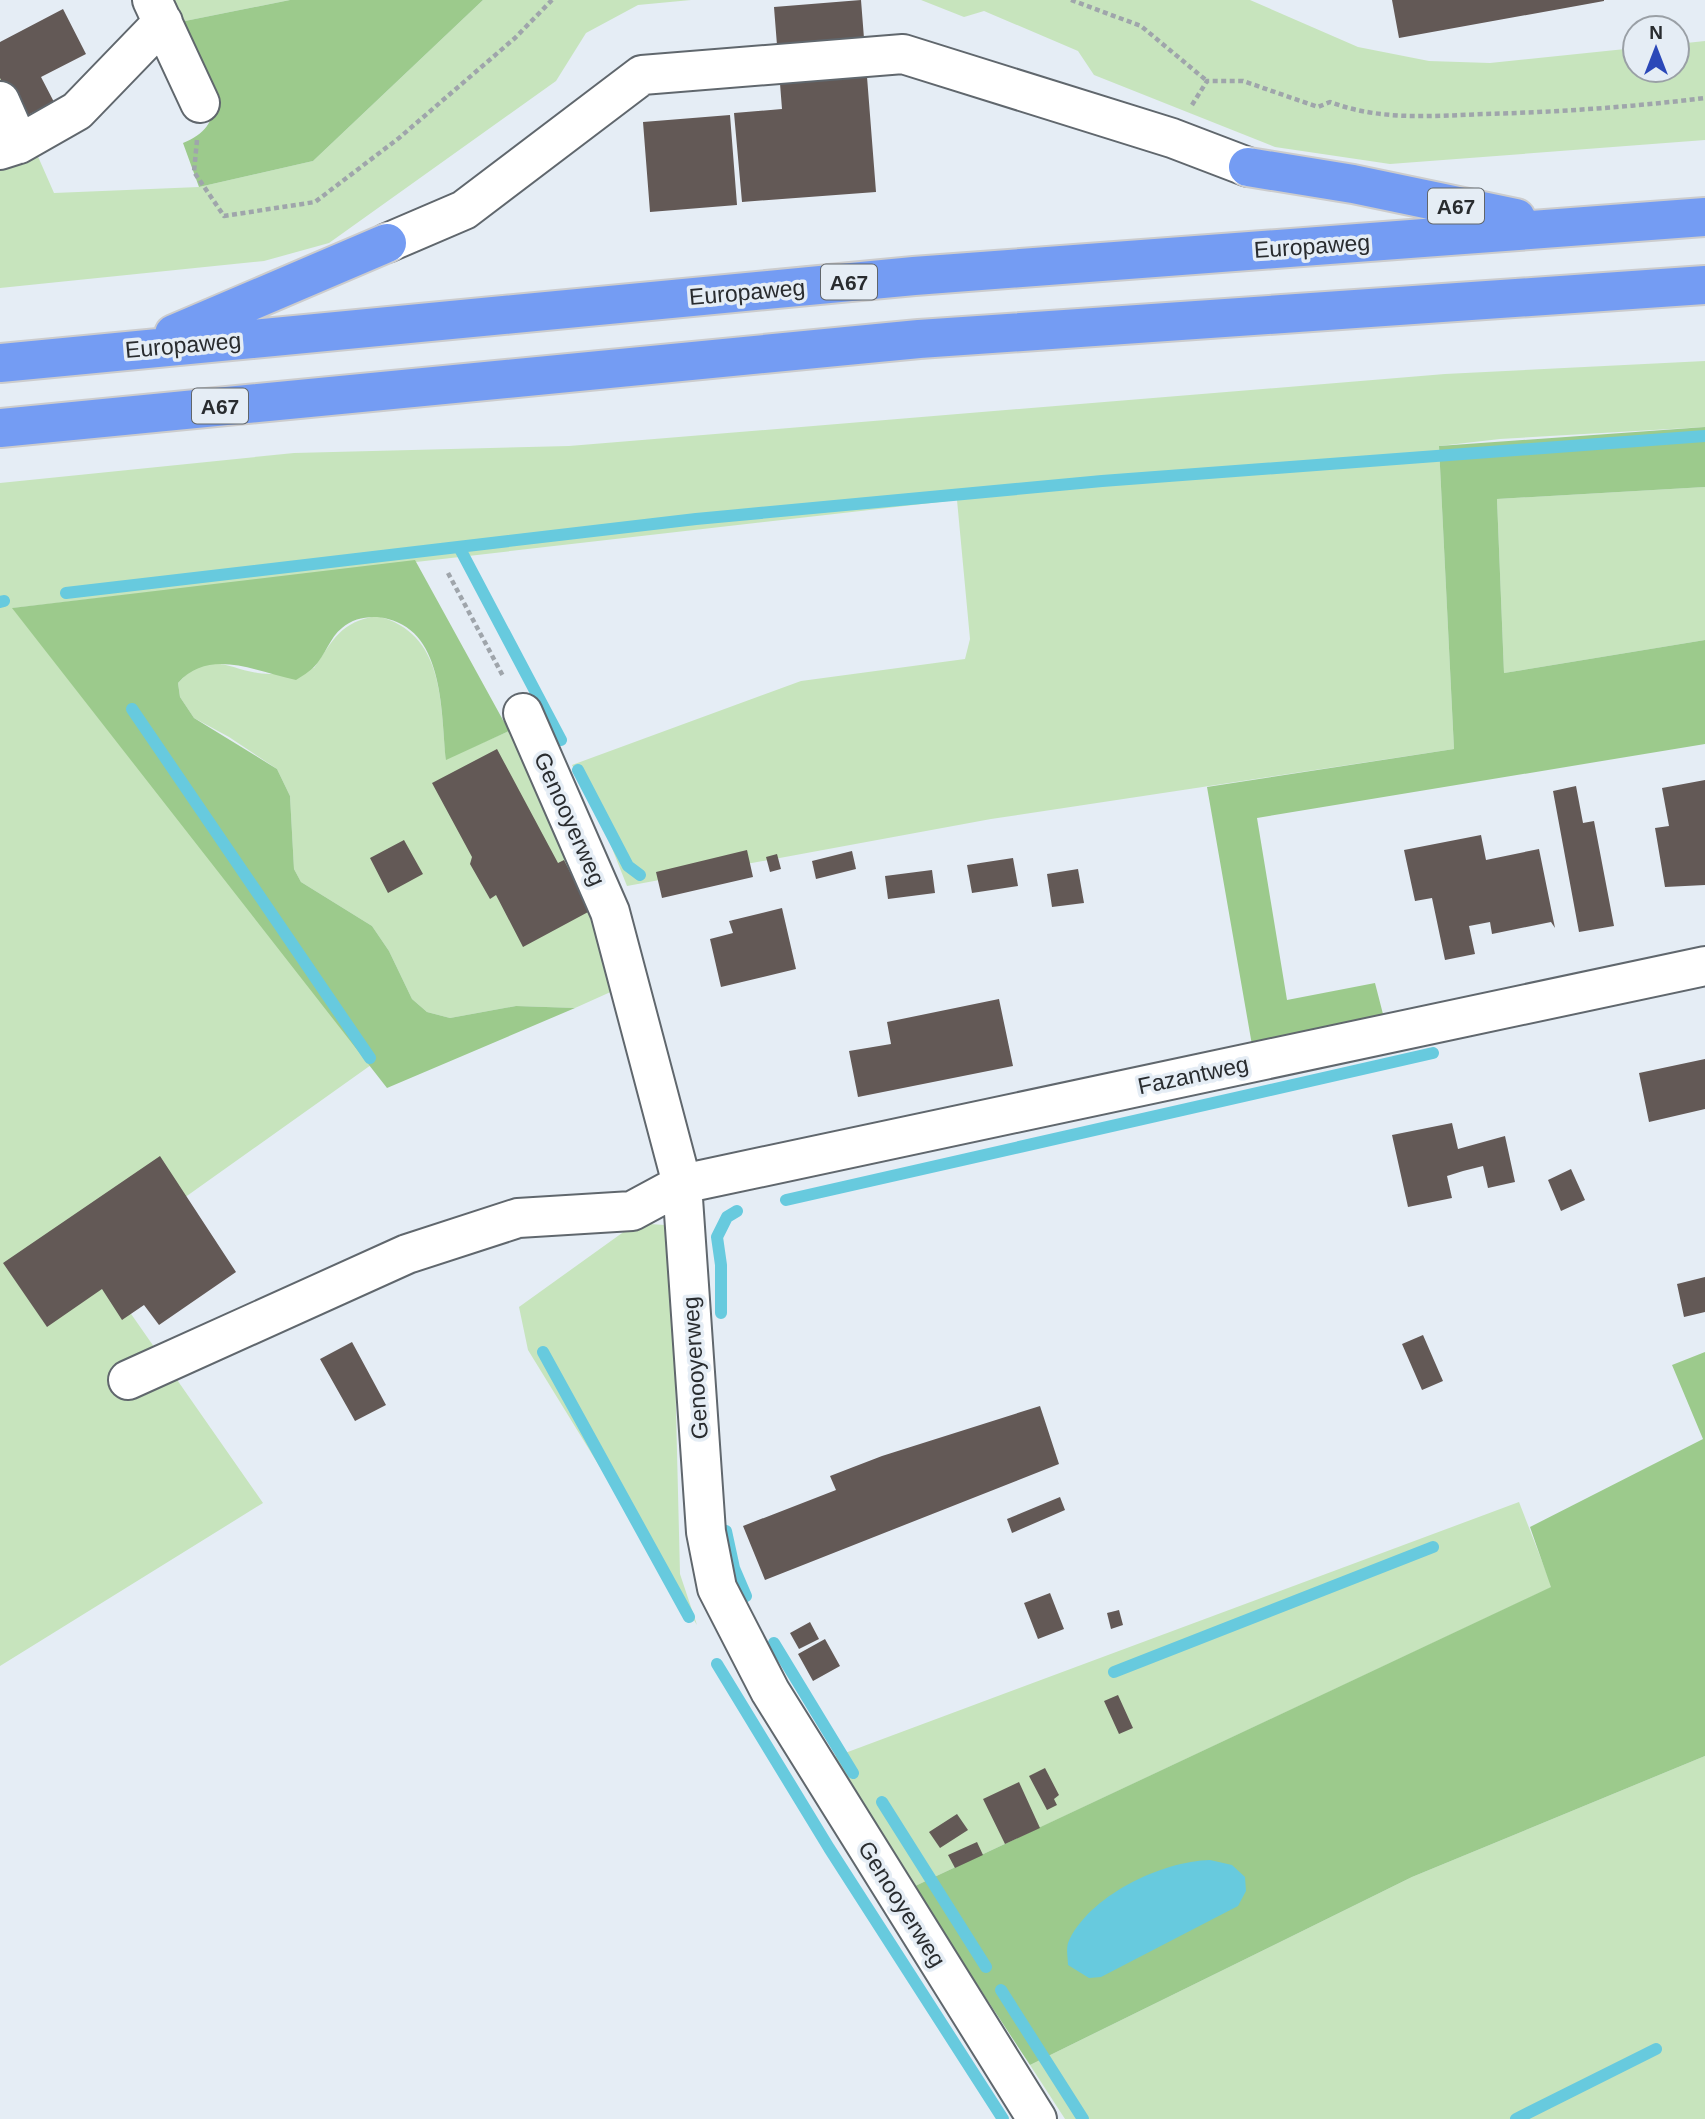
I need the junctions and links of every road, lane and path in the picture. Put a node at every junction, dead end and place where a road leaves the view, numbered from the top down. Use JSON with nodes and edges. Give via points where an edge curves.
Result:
{"nodes":[{"id":1,"x":552,"y":0,"type":"edge"},
{"id":2,"x":1071,"y":0,"type":"edge"},
{"id":3,"x":158,"y":11,"type":"edge"},
{"id":4,"x":1207,"y":81,"type":"junction"},
{"id":5,"x":1705,"y":98,"type":"edge"},
{"id":6,"x":0,"y":101,"type":"edge"},
{"id":7,"x":200,"y":103,"type":"joint"},
{"id":8,"x":1172,"y":138,"type":"junction"},
{"id":9,"x":10,"y":147,"type":"edge"},
{"id":10,"x":1248,"y":167,"type":"joint"},
{"id":11,"x":1705,"y":216,"type":"edge"},
{"id":12,"x":1560,"y":228,"type":"junction"},
{"id":13,"x":387,"y":243,"type":"joint"},
{"id":14,"x":1705,"y":285,"type":"edge"},
{"id":15,"x":139,"y":349,"type":"junction"},
{"id":16,"x":0,"y":363,"type":"edge"},
{"id":17,"x":0,"y":428,"type":"edge"},
{"id":18,"x":448,"y":573,"type":"dead end"},
{"id":19,"x":523,"y":713,"type":"joint"},
{"id":20,"x":1705,"y":966,"type":"edge"},
{"id":21,"x":682,"y":1184,"type":"junction"},
{"id":22,"x":128,"y":1380,"type":"dead end"},
{"id":23,"x":1037,"y":2119,"type":"edge"}],
"edges":[{"from":1,"to":7,"type":"path","via":[[515,38],[398,138],[315,202],[224,216],[194,172]]},
{"from":2,"to":4,"type":"path","via":[[1140,26]]},
{"from":3,"to":7,"type":"street"},
{"from":3,"to":9,"type":"street","via":[[77,111]]},
{"from":4,"to":5,"type":"path","via":[[1243,82],[1318,107],[1330,102],[1359,113],[1394,117],[1526,113]]},
{"from":4,"to":8,"type":"path"},
{"from":6,"to":9,"type":"street"},
{"from":8,"to":10,"type":"street","number":"A67"},
{"from":8,"to":13,"type":"street","number":"A67","via":[[903,54],[642,75],[464,210]]},
{"from":10,"to":12,"type":"highway","number":"A67"},
{"from":11,"to":12,"type":"highway","name":"Europaweg","number":"A67"},
{"from":12,"to":15,"type":"highway","name":"Europaweg","number":"A67","via":[[914,276]]},
{"from":13,"to":15,"type":"highway","number":"A67"},
{"from":14,"to":17,"type":"highway","number":"A67","via":[[919,339]]},
{"from":15,"to":16,"type":"highway","name":"Europaweg","number":"A67"},
{"from":18,"to":19,"type":"path"},
{"from":19,"to":21,"type":"street","name":"Genooyerweg","via":[[610,912]]},
{"from":20,"to":21,"type":"street","name":"Fazantweg"},
{"from":21,"to":22,"type":"street","name":"Fazantweg","via":[[632,1212],[519,1218],[407,1254]]},
{"from":21,"to":23,"type":"street","name":"Genooyerweg","via":[[706,1532],[717,1588],[769,1691]]}]}
